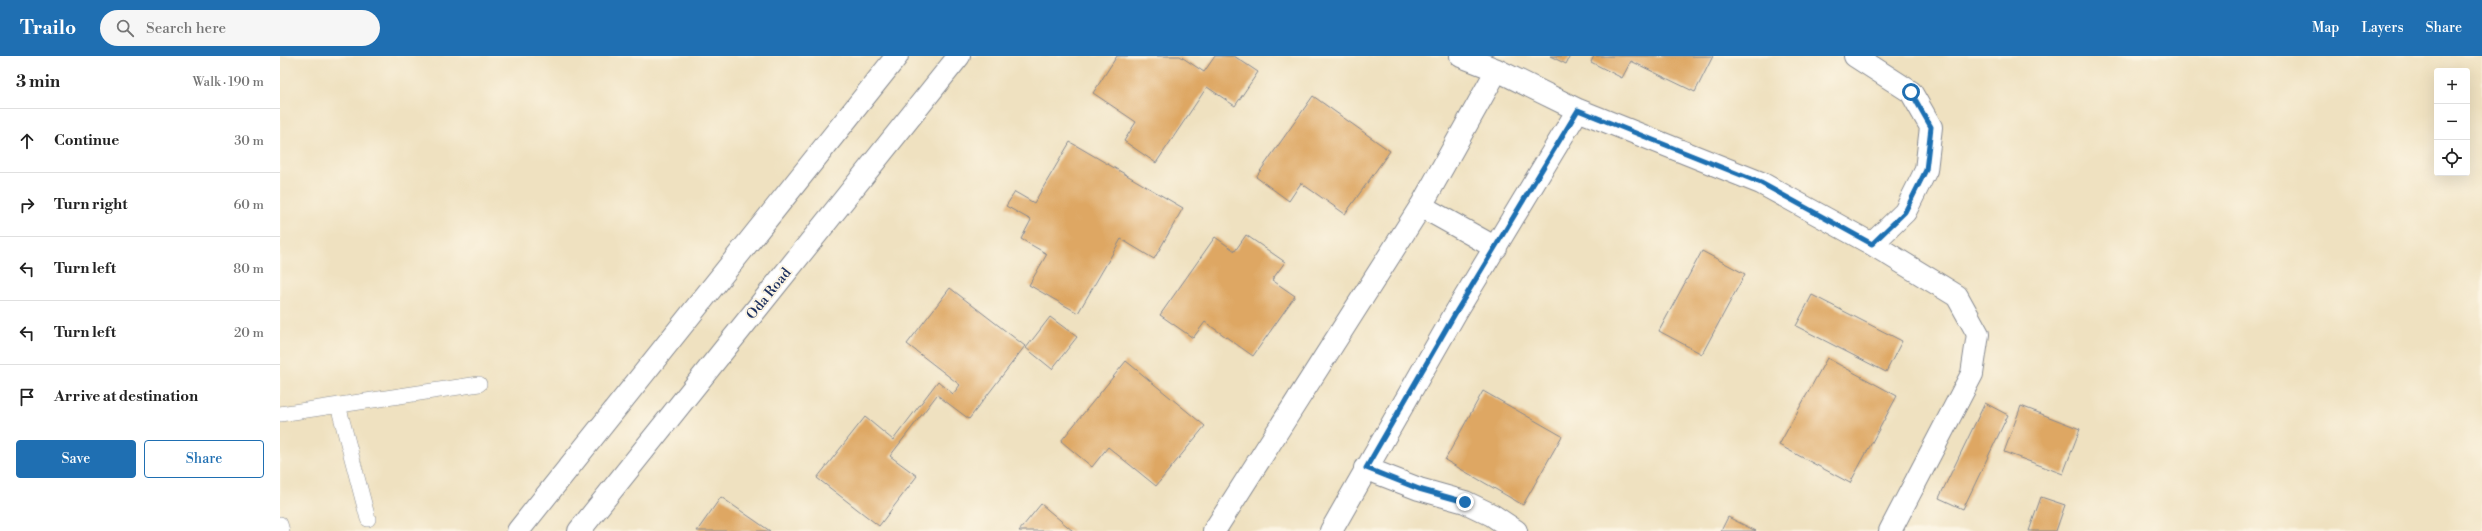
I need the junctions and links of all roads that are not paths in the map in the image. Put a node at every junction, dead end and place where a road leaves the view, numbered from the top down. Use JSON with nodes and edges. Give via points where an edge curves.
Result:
{"nodes":[{"id":1,"x":897,"y":56,"type":"edge"},
{"id":2,"x":959,"y":56,"type":"edge"},
{"id":3,"x":1461,"y":56,"type":"edge"},
{"id":4,"x":1855,"y":56,"type":"edge"},
{"id":5,"x":1497,"y":70,"type":"junction"},
{"id":6,"x":1578,"y":110,"type":"junction"},
{"id":7,"x":1421,"y":206,"type":"junction"},
{"id":8,"x":1872,"y":244,"type":"junction"},
{"id":9,"x":1496,"y":248,"type":"junction"},
{"id":10,"x":479,"y":384,"type":"dead end"},
{"id":11,"x":338,"y":405,"type":"junction"},
{"id":12,"x":280,"y":414,"type":"edge"},
{"id":13,"x":1366,"y":468,"type":"junction"},
{"id":14,"x":368,"y":519,"type":"dead end"},
{"id":15,"x":280,"y":524,"type":"edge"},
{"id":16,"x":282,"y":531,"type":"edge"},
{"id":17,"x":518,"y":531,"type":"edge"},
{"id":18,"x":579,"y":531,"type":"edge"},
{"id":19,"x":1214,"y":531,"type":"edge"},
{"id":20,"x":1331,"y":531,"type":"edge"},
{"id":21,"x":1516,"y":531,"type":"edge"},
{"id":22,"x":1890,"y":531,"type":"edge"}],
"edges":[{"from":1,"to":17,"type":"street"},
{"from":2,"to":18,"type":"street","name":"Oda Road"},
{"from":3,"to":5,"type":"street"},
{"from":4,"to":8,"type":"street","via":[[1911,92],[1931,127],[1926,170],[1905,212]]},
{"from":5,"to":6,"type":"street"},
{"from":5,"to":7,"type":"street"},
{"from":6,"to":8,"type":"street","via":[[1761,183]]},
{"from":6,"to":9,"type":"street"},
{"from":7,"to":9,"type":"street"},
{"from":7,"to":19,"type":"street"},
{"from":8,"to":22,"type":"street","via":[[1957,296],[1978,334],[1972,374]]},
{"from":9,"to":13,"type":"street"},
{"from":10,"to":11,"type":"lane"},
{"from":11,"to":12,"type":"lane"},
{"from":11,"to":14,"type":"lane"},
{"from":13,"to":20,"type":"street"},
{"from":13,"to":21,"type":"street","via":[[1419,489],[1465,502],[1492,515]]},
{"from":15,"to":16,"type":"lane"}]}
